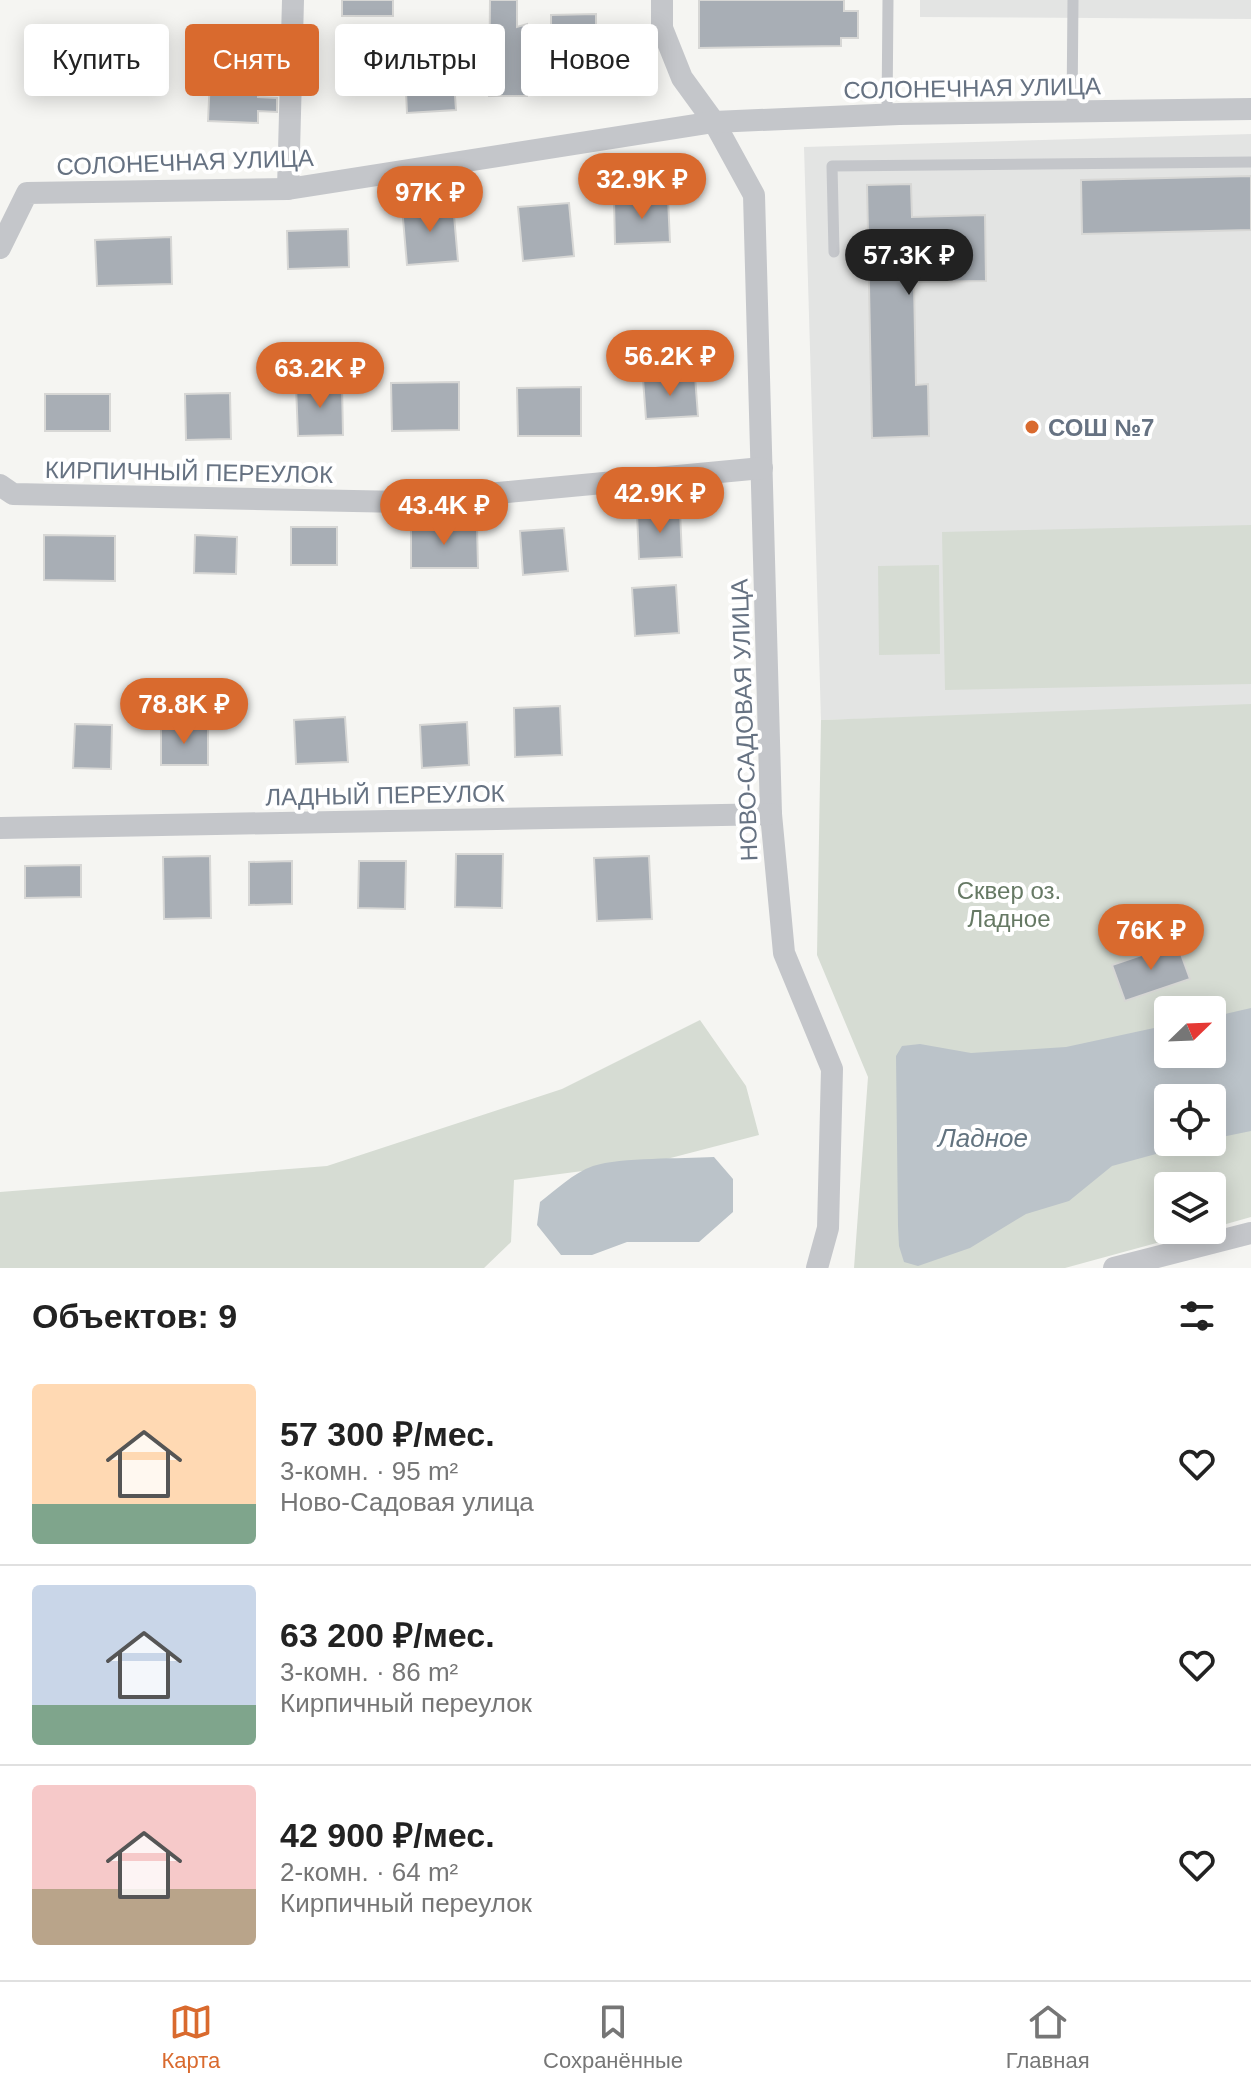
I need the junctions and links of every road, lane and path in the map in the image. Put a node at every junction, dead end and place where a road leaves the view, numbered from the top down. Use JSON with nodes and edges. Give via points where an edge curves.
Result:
{"nodes":[{"id":1,"x":293,"y":0,"type":"edge"},
{"id":2,"x":662,"y":0,"type":"edge"},
{"id":3,"x":888,"y":0,"type":"edge"},
{"id":4,"x":1073,"y":0,"type":"edge"},
{"id":5,"x":1251,"y":109,"type":"edge"},
{"id":6,"x":1072,"y":111,"type":"junction"},
{"id":7,"x":887,"y":114,"type":"junction"},
{"id":8,"x":714,"y":122,"type":"junction"},
{"id":9,"x":1251,"y":162,"type":"edge"},
{"id":10,"x":288,"y":189,"type":"junction"},
{"id":11,"x":0,"y":248,"type":"edge"},
{"id":12,"x":834,"y":252,"type":"dead end"},
{"id":13,"x":762,"y":468,"type":"junction"},
{"id":14,"x":0,"y":485,"type":"edge"},
{"id":15,"x":771,"y":814,"type":"junction"},
{"id":16,"x":0,"y":828,"type":"edge"},
{"id":17,"x":1251,"y":1233,"type":"edge"},
{"id":18,"x":817,"y":1268,"type":"edge"},
{"id":19,"x":1114,"y":1268,"type":"edge"}],
"edges":[{"from":1,"to":10,"type":"street"},
{"from":2,"to":8,"type":"street","name":"НОВО-САДОВАЯ УЛИЦА","via":[[662,28],[682,78]]},
{"from":3,"to":7,"type":"lane"},
{"from":4,"to":6,"type":"lane"},
{"from":5,"to":6,"type":"street","name":"СОЛОНЕЧНАЯ УЛИЦА"},
{"from":6,"to":7,"type":"street","name":"СОЛОНЕЧНАЯ УЛИЦА"},
{"from":7,"to":8,"type":"street","name":"СОЛОНЕЧНАЯ УЛИЦА"},
{"from":8,"to":10,"type":"street","name":"СОЛОНЕЧНАЯ УЛИЦА"},
{"from":8,"to":13,"type":"street","name":"НОВО-САДОВАЯ УЛИЦА","via":[[754,195]]},
{"from":9,"to":12,"type":"lane","via":[[832,166]]},
{"from":10,"to":11,"type":"street","name":"СОЛОНЕЧНАЯ УЛИЦА","via":[[27,193]]},
{"from":13,"to":14,"type":"street","name":"КИРПИЧНЫЙ ПЕРЕУЛОК","via":[[403,502],[13,494]]},
{"from":13,"to":15,"type":"street","name":"НОВО-САДОВАЯ УЛИЦА"},
{"from":15,"to":16,"type":"street","name":"ЛАДНЫЙ ПЕРЕУЛОК"},
{"from":15,"to":18,"type":"street","name":"НОВО-САДОВАЯ УЛИЦА","via":[[784,953],[832,1069],[828,1228]]},
{"from":17,"to":19,"type":"street"}]}
